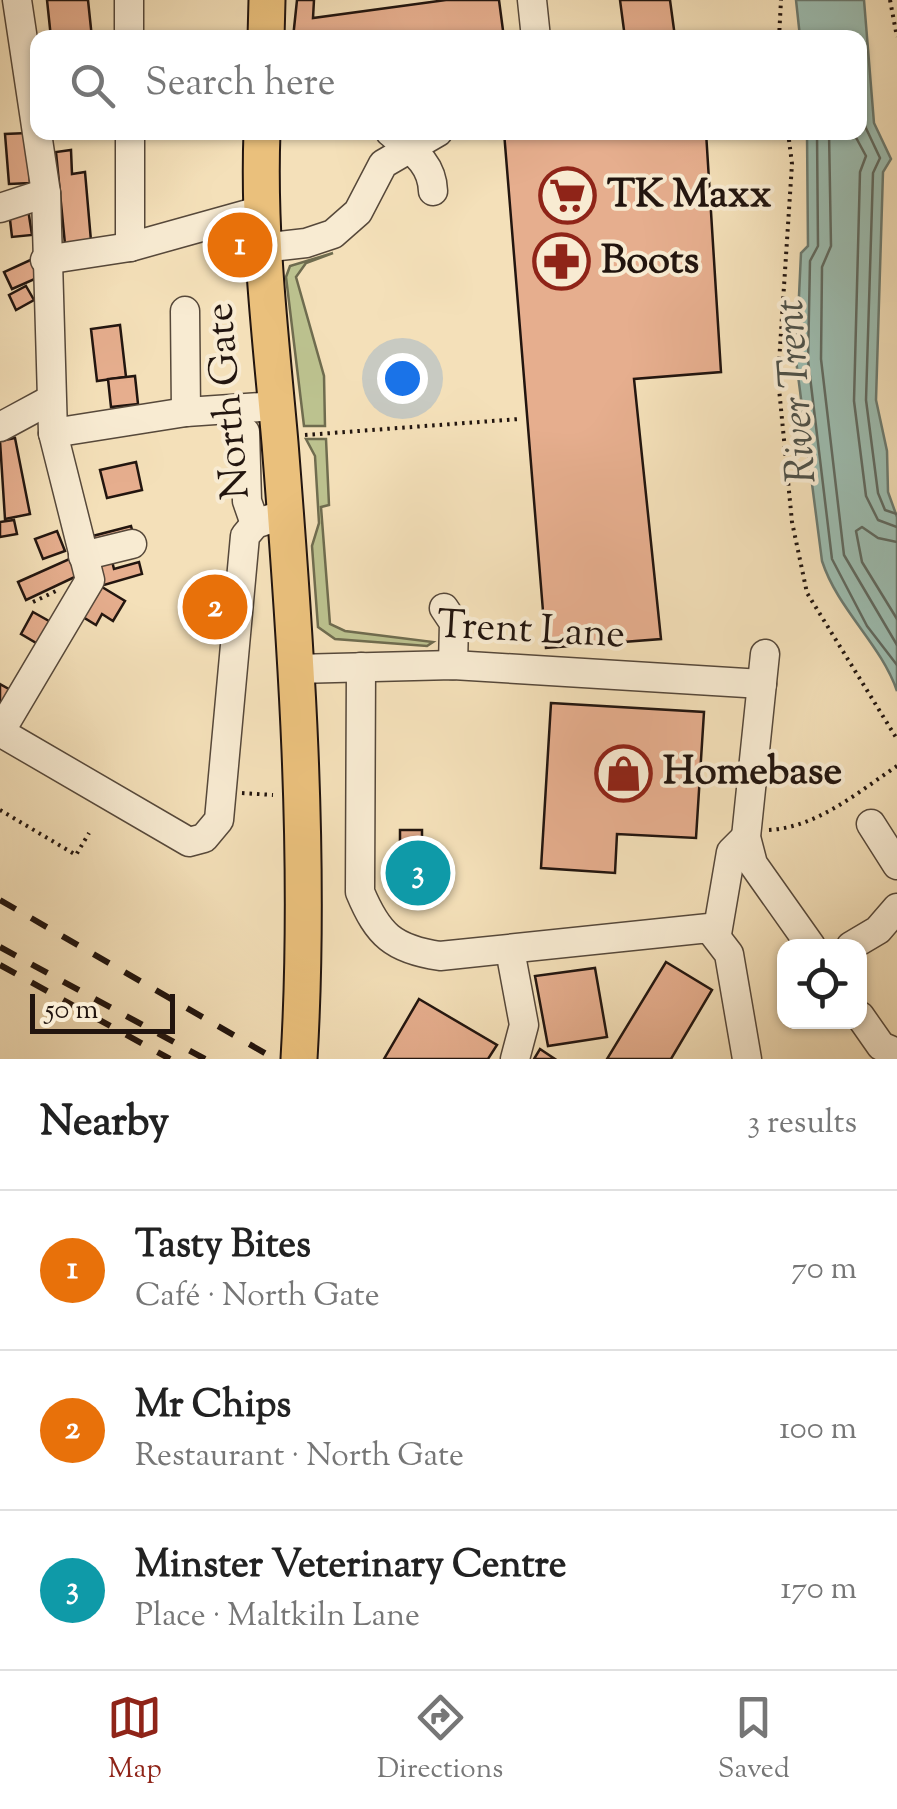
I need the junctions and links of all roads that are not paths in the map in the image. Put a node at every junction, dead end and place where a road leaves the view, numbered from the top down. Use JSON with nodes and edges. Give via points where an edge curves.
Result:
{"nodes":[{"id":1,"x":129,"y":0,"type":"edge"},
{"id":2,"x":268,"y":0,"type":"edge"},
{"id":3,"x":532,"y":0,"type":"edge"},
{"id":4,"x":12,"y":21,"type":"edge"},
{"id":5,"x":130,"y":30,"type":"edge"},
{"id":6,"x":266,"y":30,"type":"edge"},
{"id":7,"x":535,"y":30,"type":"edge"},
{"id":8,"x":30,"y":112,"type":"edge"},
{"id":9,"x":36,"y":140,"type":"edge"},
{"id":10,"x":130,"y":140,"type":"edge"},
{"id":11,"x":262,"y":140,"type":"edge"},
{"id":12,"x":400,"y":140,"type":"edge"},
{"id":13,"x":433,"y":191,"type":"dead end"},
{"id":14,"x":46,"y":193,"type":"junction"},
{"id":15,"x":0,"y":208,"type":"edge"},
{"id":16,"x":259,"y":210,"type":"junction"},
{"id":17,"x":130,"y":247,"type":"junction"},
{"id":18,"x":262,"y":248,"type":"junction"},
{"id":19,"x":44,"y":260,"type":"junction"},
{"id":20,"x":184,"y":311,"type":"dead end"},
{"id":21,"x":50,"y":400,"type":"junction"},
{"id":22,"x":275,"y":406,"type":"junction"},
{"id":23,"x":186,"y":412,"type":"junction"},
{"id":24,"x":0,"y":427,"type":"edge"},
{"id":25,"x":246,"y":432,"type":"dead end"},
{"id":26,"x":53,"y":433,"type":"junction"},
{"id":27,"x":270,"y":519,"type":"junction"},
{"id":28,"x":132,"y":544,"type":"dead end"},
{"id":29,"x":84,"y":556,"type":"junction"},
{"id":30,"x":444,"y":608,"type":"dead end"},
{"id":31,"x":765,"y":654,"type":"dead end"},
{"id":32,"x":453,"y":665,"type":"junction"},
{"id":33,"x":361,"y":667,"type":"junction"},
{"id":34,"x":295,"y":669,"type":"junction"},
{"id":35,"x":762,"y":684,"type":"junction"},
{"id":36,"x":0,"y":732,"type":"edge"},
{"id":37,"x":870,"y":824,"type":"dead end"},
{"id":38,"x":747,"y":833,"type":"junction"},
{"id":39,"x":897,"y":865,"type":"edge"},
{"id":40,"x":897,"y":908,"type":"edge"},
{"id":41,"x":718,"y":934,"type":"junction"},
{"id":42,"x":806,"y":939,"type":"edge"},
{"id":43,"x":863,"y":939,"type":"edge"},
{"id":44,"x":510,"y":950,"type":"junction"},
{"id":45,"x":867,"y":1026,"type":"edge"},
{"id":46,"x":299,"y":1051,"type":"edge"},
{"id":47,"x":897,"y":1053,"type":"edge"},
{"id":48,"x":515,"y":1059,"type":"edge"},
{"id":49,"x":747,"y":1059,"type":"edge"}],
"edges":[{"from":1,"to":5,"type":"street"},
{"from":2,"to":6,"type":"main road"},
{"from":3,"to":7,"type":"street"},
{"from":4,"to":8,"type":"street"},
{"from":9,"to":14,"type":"street"},
{"from":10,"to":17,"type":"street"},
{"from":11,"to":16,"type":"main road","name":"North Gate"},
{"from":12,"to":13,"type":"street","via":[[432,174]]},
{"from":12,"to":18,"type":"street","via":[[358,212],[333,234]]},
{"from":14,"to":15,"type":"street"},
{"from":14,"to":19,"type":"street"},
{"from":16,"to":17,"type":"street"},
{"from":16,"to":18,"type":"main road","name":"North Gate"},
{"from":17,"to":19,"type":"street"},
{"from":18,"to":22,"type":"main road","name":"North Gate"},
{"from":19,"to":21,"type":"street"},
{"from":20,"to":23,"type":"street"},
{"from":21,"to":24,"type":"street"},
{"from":21,"to":26,"type":"street"},
{"from":22,"to":23,"type":"street"},
{"from":22,"to":27,"type":"main road","name":"North Gate"},
{"from":23,"to":26,"type":"street"},
{"from":25,"to":27,"type":"street","name":"North Gate","via":[[247,501]]},
{"from":26,"to":29,"type":"street"},
{"from":27,"to":34,"type":"main road"},
{"from":27,"to":36,"type":"street","name":"North Gate","via":[[245,536],[220,820],[204,838],[189,842]]},
{"from":28,"to":29,"type":"street"},
{"from":29,"to":36,"type":"street","via":[[90,580],[84,594]]},
{"from":30,"to":32,"type":"street","via":[[454,624]]},
{"from":31,"to":35,"type":"street"},
{"from":32,"to":33,"type":"street","name":"Trent Lane"},
{"from":32,"to":35,"type":"street","name":"Trent Lane"},
{"from":33,"to":34,"type":"street","name":"Trent Lane"},
{"from":33,"to":44,"type":"street","via":[[360,892],[374,926],[408,952]]},
{"from":34,"to":46,"type":"main road"},
{"from":35,"to":38,"type":"street"},
{"from":37,"to":39,"type":"street"},
{"from":38,"to":41,"type":"street","via":[[731,852]]},
{"from":38,"to":42,"type":"street","via":[[753,864]]},
{"from":40,"to":43,"type":"street"},
{"from":41,"to":44,"type":"street","via":[[699,926]]},
{"from":41,"to":49,"type":"street","via":[[730,954]]},
{"from":44,"to":48,"type":"street","via":[[524,1025]]},
{"from":45,"to":47,"type":"street","via":[[880,1046]]}]}
